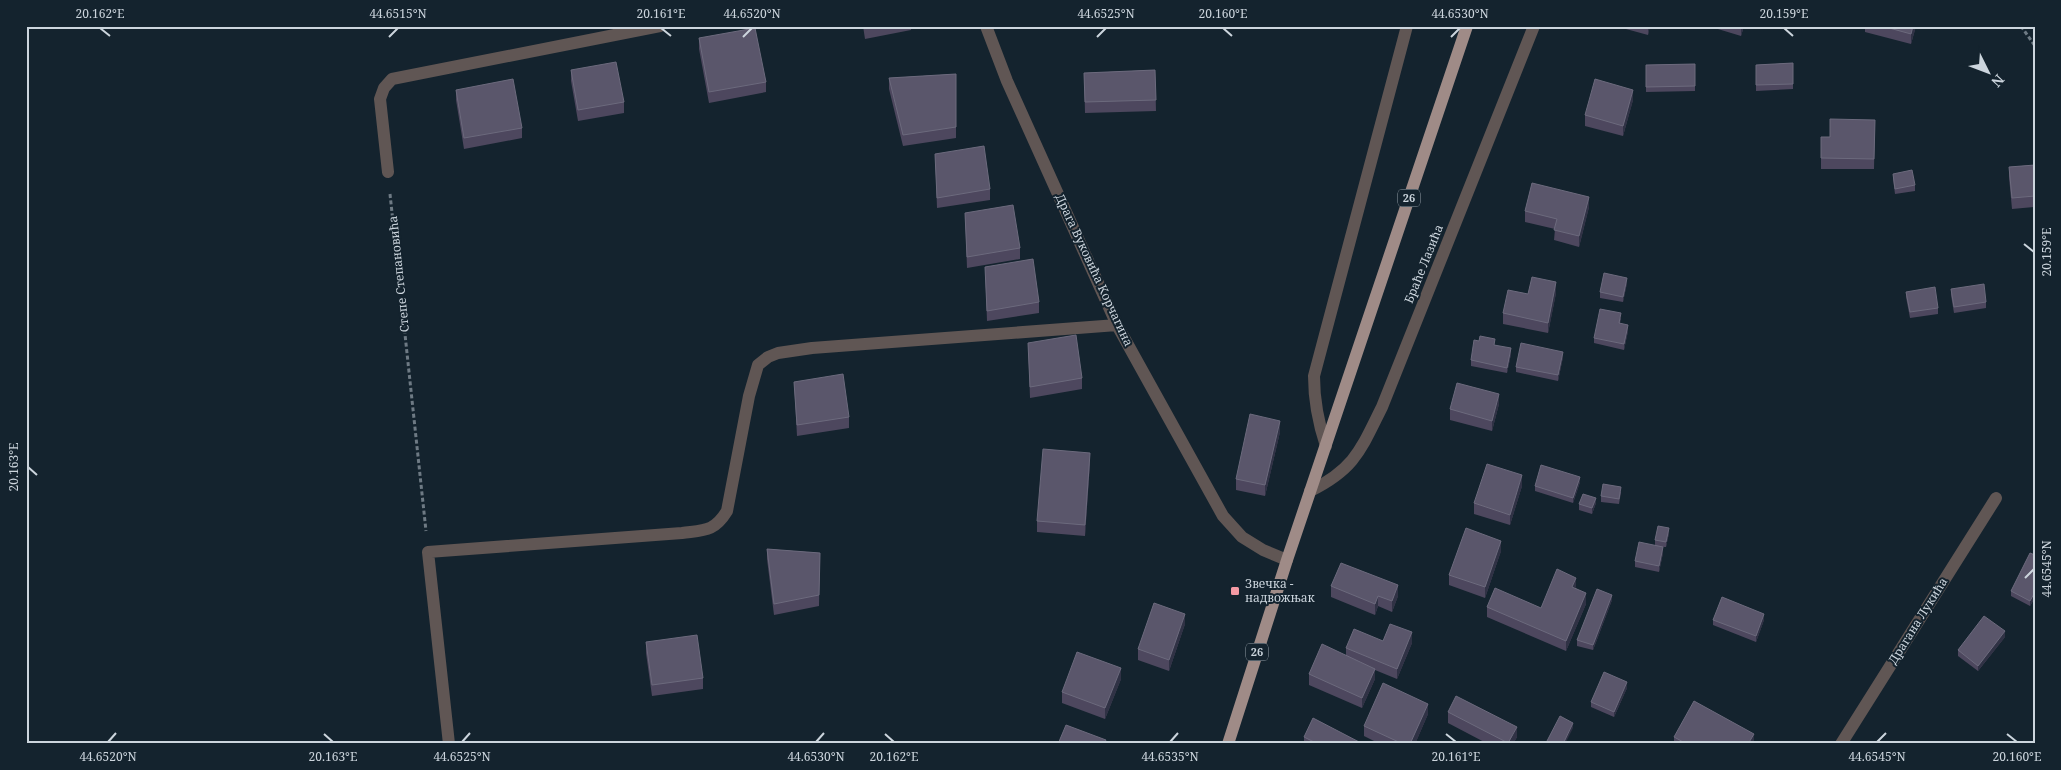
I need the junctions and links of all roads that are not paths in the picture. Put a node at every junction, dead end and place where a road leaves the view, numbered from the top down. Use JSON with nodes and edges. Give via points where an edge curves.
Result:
{"nodes":[{"id":1,"x":660,"y":26,"type":"edge"},
{"id":2,"x":986,"y":26,"type":"edge"},
{"id":3,"x":1407,"y":26,"type":"edge"},
{"id":4,"x":1467,"y":26,"type":"edge"},
{"id":5,"x":1534,"y":26,"type":"edge"},
{"id":6,"x":388,"y":172,"type":"road end"},
{"id":7,"x":1117,"y":325,"type":"junction"},
{"id":8,"x":1326,"y":446,"type":"junction"},
{"id":9,"x":1310,"y":491,"type":"junction"},
{"id":10,"x":1996,"y":498,"type":"dead end"},
{"id":11,"x":1287,"y":560,"type":"junction"},
{"id":12,"x":449,"y":744,"type":"edge"},
{"id":13,"x":1228,"y":744,"type":"edge"},
{"id":14,"x":1840,"y":744,"type":"edge"}],
"edges":[{"from":1,"to":6,"type":"street","via":[[392,79],[380,99]]},
{"from":2,"to":7,"type":"street","name":"Драга Вуковића Корчагина","via":[[1006,81]]},
{"from":3,"to":8,"type":"street","via":[[1314,376],[1314,403]]},
{"from":4,"to":8,"type":"main road","number":"26"},
{"from":5,"to":9,"type":"street","name":"Браће Лазића","via":[[1382,407],[1362,448],[1346,469],[1330,482]]},
{"from":7,"to":11,"type":"street","name":"Драга Вуковића Корчагина","via":[[1223,516],[1242,537]]},
{"from":7,"to":12,"type":"street","via":[[778,353],[758,365],[727,511],[711,529],[428,552]]},
{"from":8,"to":9,"type":"main road","number":"26"},
{"from":9,"to":11,"type":"main road","number":"26"},
{"from":10,"to":14,"type":"street","name":"Драгана Лукића"},
{"from":11,"to":13,"type":"main road","number":"26"}]}
